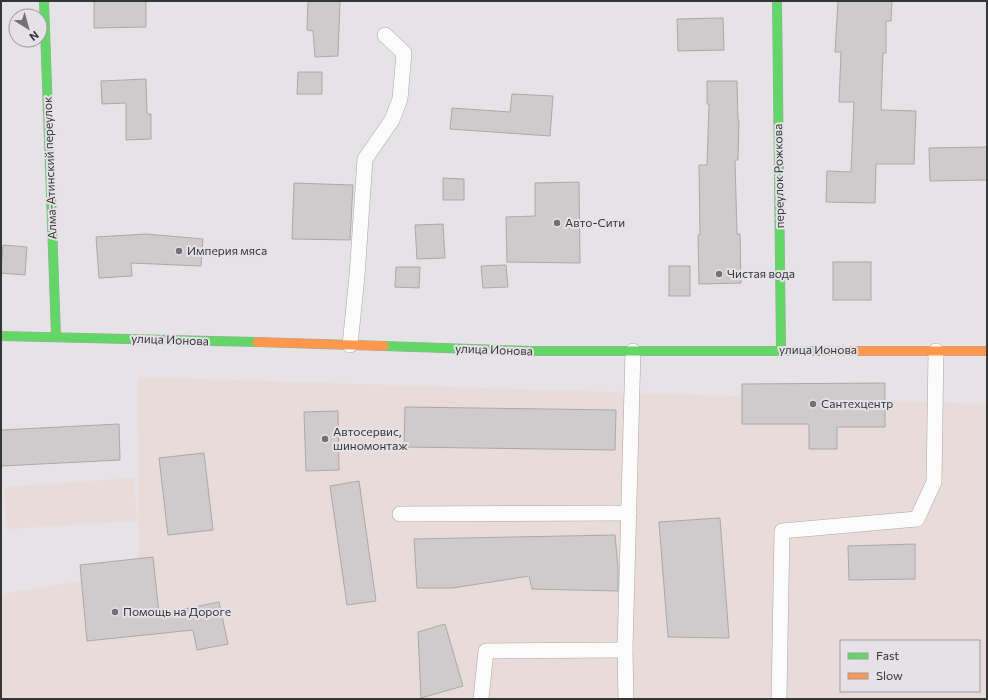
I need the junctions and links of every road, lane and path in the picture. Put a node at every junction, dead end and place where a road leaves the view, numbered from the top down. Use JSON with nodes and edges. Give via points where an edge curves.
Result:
{"nodes":[{"id":1,"x":44,"y":1,"type":"edge"},
{"id":2,"x":777,"y":1,"type":"edge"},
{"id":3,"x":386,"y":35,"type":"dead end"},
{"id":4,"x":1,"y":336,"type":"edge"},
{"id":5,"x":56,"y":336,"type":"junction"},
{"id":6,"x":350,"y":345,"type":"junction"},
{"id":7,"x":781,"y":350,"type":"junction"},
{"id":8,"x":634,"y":351,"type":"junction"},
{"id":9,"x":936,"y":351,"type":"junction"},
{"id":10,"x":987,"y":351,"type":"edge"},
{"id":11,"x":629,"y":513,"type":"junction"},
{"id":12,"x":400,"y":514,"type":"dead end"},
{"id":13,"x":625,"y":650,"type":"junction"},
{"id":14,"x":481,"y":699,"type":"edge"},
{"id":15,"x":626,"y":699,"type":"edge"},
{"id":16,"x":779,"y":699,"type":"edge"}],
"edges":[{"from":1,"to":5,"type":"main road","name":"Алма-Атинский переулок"},
{"from":2,"to":7,"type":"main road","name":"переулок Рожкова"},
{"from":3,"to":6,"type":"lane","via":[[404,52],[400,99],[392,120],[365,159]]},
{"from":4,"to":5,"type":"main road","name":"улица Ионова"},
{"from":5,"to":6,"type":"main road","name":"улица Ионова"},
{"from":6,"to":8,"type":"main road","name":"улица Ионова","via":[[531,351]]},
{"from":7,"to":8,"type":"main road","name":"улица Ионова"},
{"from":7,"to":9,"type":"main road","name":"улица Ионова"},
{"from":8,"to":11,"type":"lane"},
{"from":9,"to":10,"type":"main road","name":"улица Ионова"},
{"from":9,"to":16,"type":"lane","via":[[934,482],[917,519],[782,531]]},
{"from":11,"to":12,"type":"lane"},
{"from":11,"to":13,"type":"lane"},
{"from":13,"to":14,"type":"lane","via":[[486,651]]},
{"from":13,"to":15,"type":"lane"}]}
